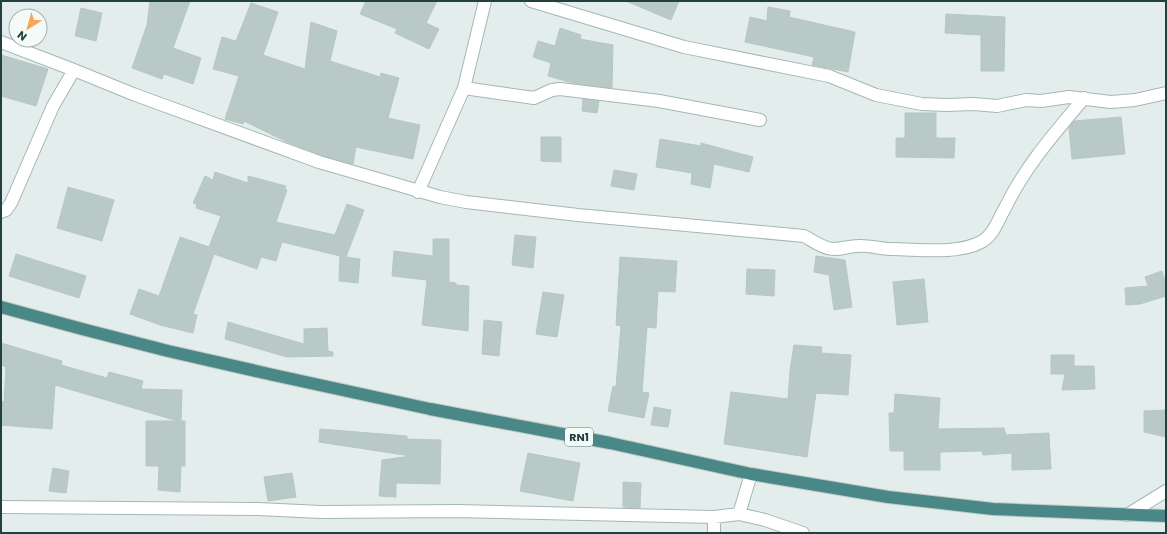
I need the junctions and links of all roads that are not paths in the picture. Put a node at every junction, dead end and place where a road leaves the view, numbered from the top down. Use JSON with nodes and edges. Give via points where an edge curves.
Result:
{"nodes":[{"id":1,"x":485,"y":1,"type":"edge"},
{"id":2,"x":531,"y":1,"type":"edge"},
{"id":3,"x":1,"y":42,"type":"edge"},
{"id":4,"x":74,"y":70,"type":"junction"},
{"id":5,"x":464,"y":88,"type":"junction"},
{"id":6,"x":1166,"y":93,"type":"edge"},
{"id":7,"x":1084,"y":98,"type":"junction"},
{"id":8,"x":760,"y":120,"type":"dead end"},
{"id":9,"x":418,"y":192,"type":"junction"},
{"id":10,"x":1,"y":212,"type":"edge"},
{"id":11,"x":2,"y":310,"type":"edge"},
{"id":12,"x":751,"y":474,"type":"junction"},
{"id":13,"x":1166,"y":491,"type":"edge"},
{"id":14,"x":1,"y":507,"type":"edge"},
{"id":15,"x":739,"y":514,"type":"junction"},
{"id":16,"x":1127,"y":515,"type":"junction"},
{"id":17,"x":1166,"y":516,"type":"edge"},
{"id":18,"x":714,"y":517,"type":"junction"},
{"id":19,"x":714,"y":533,"type":"edge"},
{"id":20,"x":803,"y":533,"type":"edge"}],
"edges":[{"from":1,"to":5,"type":"street"},
{"from":2,"to":7,"type":"street","via":[[684,47],[829,76],[876,95],[922,104],[997,106],[1026,100]]},
{"from":3,"to":4,"type":"street"},
{"from":4,"to":9,"type":"street","via":[[132,94],[319,162]]},
{"from":4,"to":10,"type":"street","via":[[53,106],[12,204]]},
{"from":5,"to":8,"type":"street","via":[[534,98],[545,92],[560,90],[660,101]]},
{"from":5,"to":9,"type":"street"},
{"from":6,"to":7,"type":"street","via":[[1110,102]]},
{"from":7,"to":9,"type":"street","via":[[1028,167],[990,236],[968,248],[883,249],[859,246],[834,249],[822,246],[804,236],[548,212],[466,202]]},
{"from":11,"to":12,"type":"highway","number":"RN1","via":[[278,376]]},
{"from":12,"to":15,"type":"street"},
{"from":12,"to":16,"type":"highway","number":"RN1","via":[[888,497],[993,509]]},
{"from":13,"to":16,"type":"street"},
{"from":14,"to":18,"type":"street","via":[[258,509],[321,512],[457,511]]},
{"from":15,"to":18,"type":"street"},
{"from":15,"to":20,"type":"street"},
{"from":16,"to":17,"type":"highway","number":"RN1"},
{"from":18,"to":19,"type":"street"}]}
